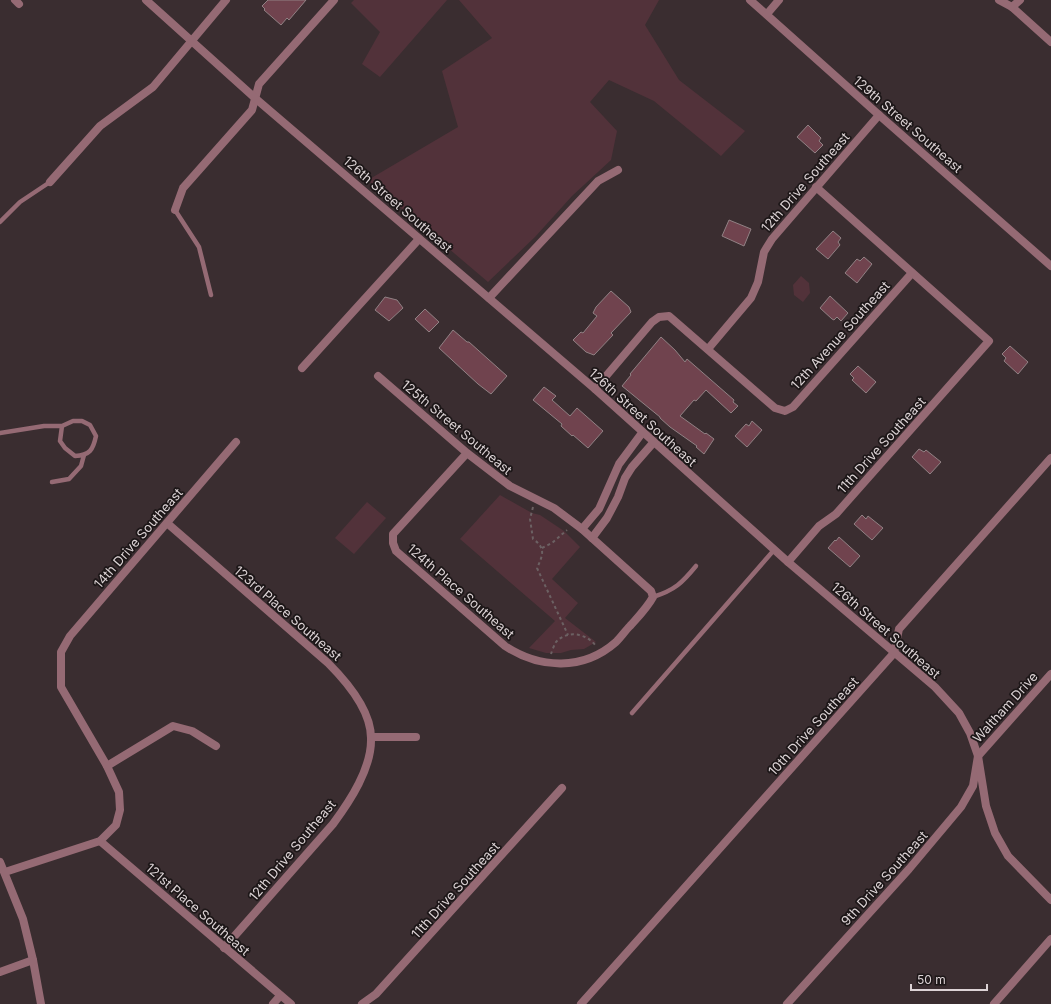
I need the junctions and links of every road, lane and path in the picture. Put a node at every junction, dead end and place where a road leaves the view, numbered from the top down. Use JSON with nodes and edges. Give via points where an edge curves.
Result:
{"nodes":[{"id":1,"x":146,"y":0,"type":"edge"},
{"id":2,"x":226,"y":0,"type":"edge"},
{"id":3,"x":334,"y":0,"type":"edge"},
{"id":4,"x":750,"y":0,"type":"edge"},
{"id":5,"x":778,"y":0,"type":"edge"},
{"id":6,"x":1000,"y":0,"type":"edge"},
{"id":7,"x":1020,"y":0,"type":"edge"},
{"id":8,"x":1012,"y":7,"type":"junction"},
{"id":9,"x":767,"y":14,"type":"junction"},
{"id":10,"x":192,"y":40,"type":"junction"},
{"id":11,"x":1051,"y":42,"type":"edge"},
{"id":12,"x":255,"y":98,"type":"junction"},
{"id":13,"x":879,"y":115,"type":"junction"},
{"id":14,"x":618,"y":170,"type":"dead end"},
{"id":15,"x":50,"y":182,"type":"joint"},
{"id":16,"x":816,"y":187,"type":"junction"},
{"id":17,"x":175,"y":210,"type":"joint"},
{"id":18,"x":0,"y":222,"type":"edge"},
{"id":19,"x":419,"y":239,"type":"junction"},
{"id":20,"x":1051,"y":266,"type":"edge"},
{"id":21,"x":912,"y":273,"type":"junction"},
{"id":22,"x":211,"y":295,"type":"dead end"},
{"id":23,"x":489,"y":298,"type":"junction"},
{"id":24,"x":708,"y":349,"type":"junction"},
{"id":25,"x":302,"y":368,"type":"dead end"},
{"id":26,"x":378,"y":376,"type":"dead end"},
{"id":27,"x":594,"y":389,"type":"junction"},
{"id":28,"x":62,"y":426,"type":"junction"},
{"id":29,"x":0,"y":433,"type":"edge"},
{"id":30,"x":642,"y":433,"type":"junction"},
{"id":31,"x":236,"y":442,"type":"dead end"},
{"id":32,"x":653,"y":443,"type":"junction"},
{"id":33,"x":467,"y":453,"type":"junction"},
{"id":34,"x":84,"y":455,"type":"junction"},
{"id":35,"x":1051,"y":458,"type":"edge"},
{"id":36,"x":52,"y":482,"type":"dead end"},
{"id":37,"x":535,"y":499,"type":"junction"},
{"id":38,"x":167,"y":523,"type":"junction"},
{"id":39,"x":574,"y":523,"type":"junction"},
{"id":40,"x":582,"y":529,"type":"junction"},
{"id":41,"x":592,"y":538,"type":"junction"},
{"id":42,"x":542,"y":548,"type":"junction"},
{"id":43,"x":774,"y":550,"type":"junction"},
{"id":44,"x":788,"y":562,"type":"junction"},
{"id":45,"x":696,"y":566,"type":"dead end"},
{"id":46,"x":653,"y":597,"type":"junction"},
{"id":47,"x":568,"y":635,"type":"junction"},
{"id":48,"x":601,"y":652,"type":"junction"},
{"id":49,"x":894,"y":653,"type":"junction"},
{"id":50,"x":550,"y":663,"type":"junction"},
{"id":51,"x":1051,"y":674,"type":"edge"},
{"id":52,"x":632,"y":713,"type":"dead end"},
{"id":53,"x":371,"y":737,"type":"junction"},
{"id":54,"x":416,"y":737,"type":"dead end"},
{"id":55,"x":216,"y":746,"type":"dead end"},
{"id":56,"x":978,"y":756,"type":"junction"},
{"id":57,"x":107,"y":766,"type":"junction"},
{"id":58,"x":562,"y":788,"type":"dead end"},
{"id":59,"x":100,"y":841,"type":"junction"},
{"id":60,"x":0,"y":862,"type":"edge"},
{"id":61,"x":5,"y":872,"type":"junction"},
{"id":62,"x":1051,"y":900,"type":"edge"},
{"id":63,"x":1051,"y":940,"type":"edge"},
{"id":64,"x":224,"y":948,"type":"junction"},
{"id":65,"x":33,"y":960,"type":"junction"},
{"id":66,"x":0,"y":972,"type":"edge"},
{"id":67,"x":280,"y":996,"type":"junction"},
{"id":68,"x":41,"y":1004,"type":"edge"},
{"id":69,"x":273,"y":1004,"type":"edge"},
{"id":70,"x":290,"y":1004,"type":"edge"},
{"id":71,"x":362,"y":1004,"type":"edge"},
{"id":72,"x":581,"y":1004,"type":"edge"},
{"id":73,"x":787,"y":1004,"type":"edge"},
{"id":74,"x":994,"y":1004,"type":"edge"}],
"edges":[{"from":1,"to":10,"type":"street","name":"126th Street Southeast"},
{"from":2,"to":10,"type":"street"},
{"from":3,"to":12,"type":"street","via":[[259,84]]},
{"from":4,"to":9,"type":"street","name":"129th Street Southeast"},
{"from":5,"to":9,"type":"street"},
{"from":6,"to":8,"type":"street"},
{"from":7,"to":8,"type":"street"},
{"from":8,"to":11,"type":"street"},
{"from":9,"to":13,"type":"street","name":"129th Street Southeast"},
{"from":10,"to":12,"type":"street","name":"126th Street Southeast"},
{"from":10,"to":15,"type":"street","via":[[153,87],[100,126]]},
{"from":12,"to":17,"type":"street","via":[[252,110],[183,188]]},
{"from":12,"to":19,"type":"street","name":"126th Street Southeast"},
{"from":13,"to":16,"type":"street","name":"12th Drive Southeast"},
{"from":13,"to":20,"type":"street","name":"129th Street Southeast"},
{"from":14,"to":23,"type":"street","via":[[598,181]]},
{"from":15,"to":18,"type":"lane","via":[[20,202]]},
{"from":16,"to":21,"type":"street"},
{"from":16,"to":24,"type":"street","name":"12th Drive Southeast","via":[[772,239],[764,252],[758,282],[751,298]]},
{"from":17,"to":22,"type":"lane","via":[[199,247]]},
{"from":19,"to":23,"type":"street","name":"126th Street Southeast"},
{"from":19,"to":25,"type":"street"},
{"from":21,"to":24,"type":"street","name":"12th Avenue Southeast","via":[[793,407],[784,412],[775,408]]},
{"from":21,"to":44,"type":"street","name":"11th Drive Southeast","via":[[989,341],[836,514],[819,526]]},
{"from":23,"to":27,"type":"street","name":"126th Street Southeast"},
{"from":24,"to":27,"type":"street","via":[[669,316],[659,317]]},
{"from":26,"to":33,"type":"street","name":"125th Street Southeast"},
{"from":27,"to":30,"type":"street","name":"126th Street Southeast"},
{"from":28,"to":29,"type":"lane","via":[[44,426]]},
{"from":28,"to":34,"type":"lane","via":[[60,441],[65,448],[75,456]]},
{"from":28,"to":34,"type":"lane","via":[[73,421],[82,421],[90,425],[96,436],[94,448]]},
{"from":30,"to":32,"type":"street","name":"126th Street Southeast"},
{"from":30,"to":40,"type":"street","via":[[619,464],[599,509]]},
{"from":31,"to":38,"type":"street","name":"14th Drive Southeast"},
{"from":32,"to":41,"type":"street","via":[[632,467],[613,507]]},
{"from":32,"to":43,"type":"street","name":"126th Street Southeast"},
{"from":33,"to":37,"type":"street","name":"125th Street Southeast","via":[[510,486]]},
{"from":33,"to":50,"type":"street","name":"124th Place Southeast","via":[[392,534],[396,551],[505,646],[534,661]]},
{"from":34,"to":36,"type":"lane","via":[[81,466],[69,479]]},
{"from":35,"to":49,"type":"street","name":"10th Drive Southeast","via":[[899,629]]},
{"from":37,"to":39,"type":"street","name":"125th Street Southeast","via":[[554,508]]},
{"from":37,"to":42,"type":"path","via":[[530,519],[532,535]]},
{"from":38,"to":53,"type":"street","name":"123rd Place Southeast","via":[[328,662],[344,679],[360,704]]},
{"from":38,"to":57,"type":"street","name":"14th Drive Southeast","via":[[70,636],[61,652],[61,687]]},
{"from":39,"to":40,"type":"street","name":"125th Street Southeast"},
{"from":39,"to":42,"type":"path","via":[[563,535]]},
{"from":40,"to":41,"type":"street","name":"125th Street Southeast"},
{"from":41,"to":46,"type":"street","name":"125th Street Southeast","via":[[645,585]]},
{"from":42,"to":47,"type":"path","via":[[538,568]]},
{"from":43,"to":44,"type":"street","name":"126th Street Southeast"},
{"from":43,"to":52,"type":"lane"},
{"from":44,"to":49,"type":"street","name":"126th Street Southeast"},
{"from":45,"to":46,"type":"lane","via":[[669,592]]},
{"from":46,"to":48,"type":"street","via":[[615,642]]},
{"from":47,"to":48,"type":"path","via":[[589,638]]},
{"from":47,"to":50,"type":"path","via":[[556,642]]},
{"from":48,"to":50,"type":"street","via":[[577,661]]},
{"from":49,"to":56,"type":"street","name":"126th Street Southeast","via":[[935,687],[959,713]]},
{"from":49,"to":72,"type":"street","name":"10th Drive Southeast"},
{"from":51,"to":56,"type":"street","name":"Waltham Drive"},
{"from":53,"to":54,"type":"street"},
{"from":53,"to":64,"type":"street","name":"12th Drive Southeast","via":[[363,772],[345,808]]},
{"from":55,"to":57,"type":"street","via":[[192,731],[173,726]]},
{"from":56,"to":62,"type":"street","name":"126th Street Southeast","via":[[986,806],[995,833],[1008,856]]},
{"from":56,"to":73,"type":"street","name":"9th Drive Southeast","via":[[973,786],[961,807],[909,869]]},
{"from":57,"to":59,"type":"street","via":[[119,792],[120,810],[116,825]]},
{"from":58,"to":71,"type":"street","name":"11th Drive Southeast","via":[[376,994]]},
{"from":59,"to":61,"type":"street"},
{"from":59,"to":64,"type":"street","name":"121st Place Southeast"},
{"from":60,"to":61,"type":"street"},
{"from":61,"to":65,"type":"street","via":[[23,919]]},
{"from":63,"to":74,"type":"street"},
{"from":64,"to":67,"type":"street","name":"121st Place Southeast"},
{"from":65,"to":66,"type":"street"},
{"from":65,"to":68,"type":"street"},
{"from":67,"to":69,"type":"street"},
{"from":67,"to":70,"type":"street","name":"121st Place Southeast"}]}
